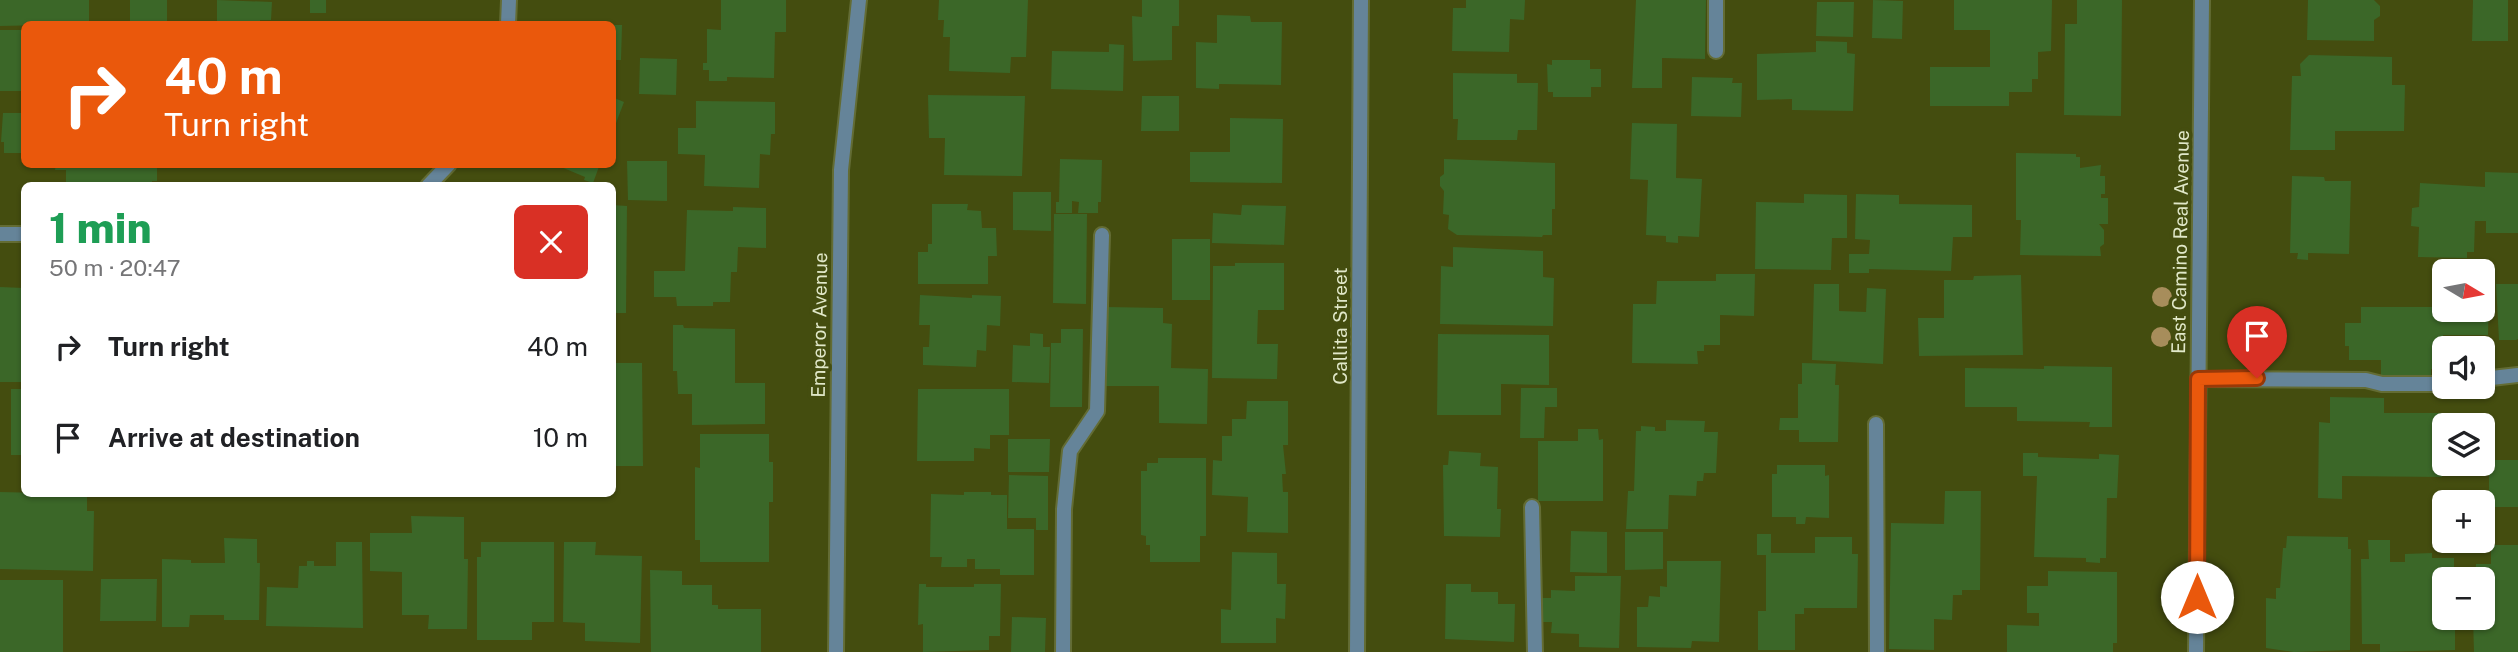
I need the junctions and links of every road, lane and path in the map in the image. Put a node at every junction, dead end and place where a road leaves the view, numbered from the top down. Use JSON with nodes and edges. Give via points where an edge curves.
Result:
{"nodes":[{"id":1,"x":509,"y":0,"type":"edge"},
{"id":2,"x":859,"y":0,"type":"edge"},
{"id":3,"x":1361,"y":0,"type":"edge"},
{"id":4,"x":1716,"y":0,"type":"edge"},
{"id":5,"x":2202,"y":0,"type":"edge"},
{"id":6,"x":508,"y":21,"type":"edge"},
{"id":7,"x":1716,"y":51,"type":"dead end"},
{"id":8,"x":445,"y":168,"type":"edge"},
{"id":9,"x":432,"y":182,"type":"edge"},
{"id":10,"x":0,"y":234,"type":"edge"},
{"id":11,"x":21,"y":234,"type":"edge"},
{"id":12,"x":1102,"y":235,"type":"dead end"},
{"id":13,"x":2518,"y":375,"type":"edge"},
{"id":14,"x":2495,"y":378,"type":"edge"},
{"id":15,"x":2198,"y":379,"type":"junction"},
{"id":16,"x":2432,"y":384,"type":"edge"},
{"id":17,"x":1876,"y":424,"type":"dead end"},
{"id":18,"x":1532,"y":507,"type":"dead end"},
{"id":19,"x":836,"y":652,"type":"edge"},
{"id":20,"x":1063,"y":652,"type":"edge"},
{"id":21,"x":1357,"y":652,"type":"edge"},
{"id":22,"x":1535,"y":652,"type":"edge"},
{"id":23,"x":1877,"y":652,"type":"edge"},
{"id":24,"x":2196,"y":652,"type":"edge"}],
"edges":[{"from":1,"to":6,"type":"street"},
{"from":2,"to":19,"type":"street","name":"Emperor Avenue","via":[[841,170]]},
{"from":3,"to":21,"type":"street","name":"Callita Street"},
{"from":4,"to":7,"type":"street"},
{"from":5,"to":15,"type":"street","name":"East Camino Real Avenue"},
{"from":8,"to":9,"type":"street"},
{"from":10,"to":11,"type":"street"},
{"from":12,"to":20,"type":"street","via":[[1097,411],[1070,451],[1066,486]]},
{"from":13,"to":14,"type":"street"},
{"from":15,"to":16,"type":"street"},
{"from":15,"to":24,"type":"street","name":"East Camino Real Avenue"},
{"from":17,"to":23,"type":"street"},
{"from":18,"to":22,"type":"street"}]}
